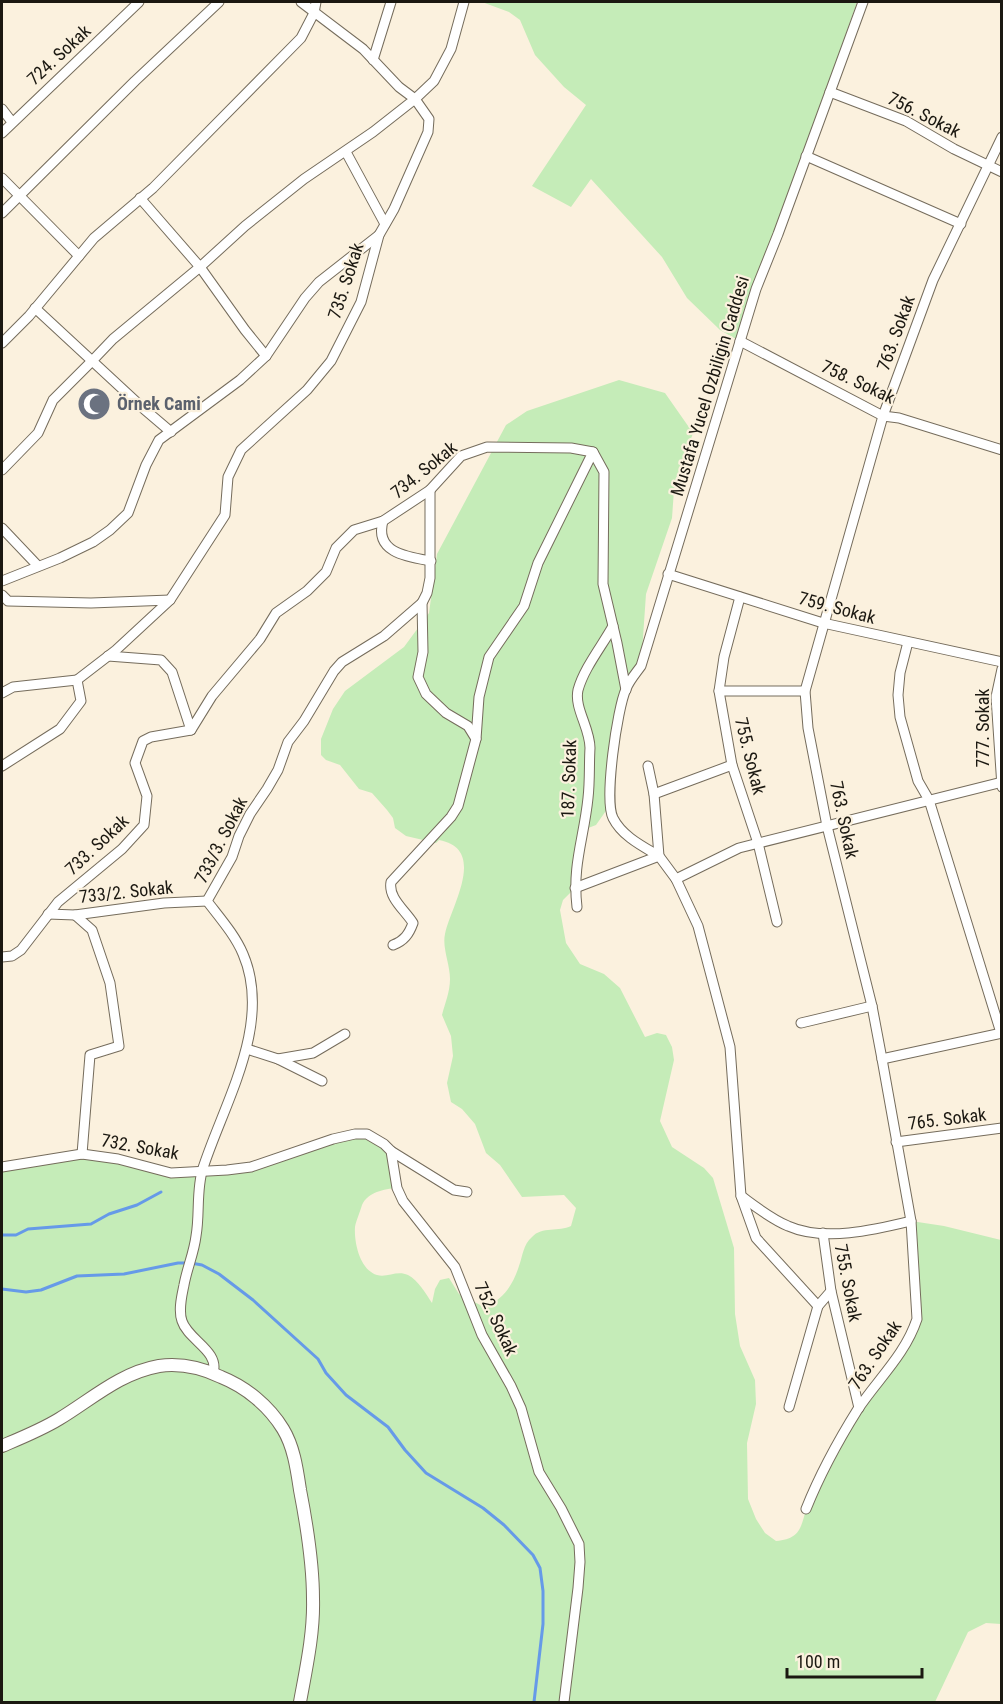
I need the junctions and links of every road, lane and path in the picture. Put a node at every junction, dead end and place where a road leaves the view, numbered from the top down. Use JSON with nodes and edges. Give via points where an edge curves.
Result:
{"nodes":[{"id":1,"x":139,"y":2,"type":"edge"},
{"id":2,"x":219,"y":2,"type":"edge"},
{"id":3,"x":301,"y":2,"type":"edge"},
{"id":4,"x":316,"y":2,"type":"edge"},
{"id":5,"x":391,"y":2,"type":"edge"},
{"id":6,"x":464,"y":2,"type":"edge"},
{"id":7,"x":863,"y":2,"type":"edge"},
{"id":8,"x":314,"y":13,"type":"junction"},
{"id":9,"x":373,"y":60,"type":"junction"},
{"id":10,"x":830,"y":92,"type":"junction"},
{"id":11,"x":415,"y":99,"type":"junction"},
{"id":12,"x":2,"y":109,"type":"edge"},
{"id":13,"x":12,"y":122,"type":"junction"},
{"id":14,"x":2,"y":133,"type":"edge"},
{"id":15,"x":1002,"y":137,"type":"edge"},
{"id":16,"x":346,"y":152,"type":"junction"},
{"id":17,"x":806,"y":156,"type":"junction"},
{"id":18,"x":988,"y":167,"type":"junction"},
{"id":19,"x":1002,"y":172,"type":"edge"},
{"id":20,"x":2,"y":178,"type":"edge"},
{"id":21,"x":19,"y":196,"type":"junction"},
{"id":22,"x":140,"y":198,"type":"junction"},
{"id":23,"x":2,"y":213,"type":"edge"},
{"id":24,"x":385,"y":224,"type":"junction"},
{"id":25,"x":961,"y":224,"type":"junction"},
{"id":26,"x":379,"y":235,"type":"junction"},
{"id":27,"x":79,"y":256,"type":"junction"},
{"id":28,"x":200,"y":267,"type":"junction"},
{"id":29,"x":35,"y":308,"type":"junction"},
{"id":30,"x":740,"y":341,"type":"junction"},
{"id":31,"x":2,"y":344,"type":"edge"},
{"id":32,"x":266,"y":356,"type":"junction"},
{"id":33,"x":92,"y":361,"type":"junction"},
{"id":34,"x":883,"y":416,"type":"junction"},
{"id":35,"x":171,"y":432,"type":"junction"},
{"id":36,"x":1002,"y":450,"type":"edge"},
{"id":37,"x":593,"y":452,"type":"junction"},
{"id":38,"x":2,"y":470,"type":"edge"},
{"id":39,"x":430,"y":490,"type":"junction"},
{"id":40,"x":383,"y":521,"type":"junction"},
{"id":41,"x":2,"y":528,"type":"edge"},
{"id":42,"x":431,"y":561,"type":"junction"},
{"id":43,"x":38,"y":566,"type":"junction"},
{"id":44,"x":668,"y":574,"type":"junction"},
{"id":45,"x":2,"y":581,"type":"edge"},
{"id":46,"x":2,"y":595,"type":"edge"},
{"id":47,"x":740,"y":597,"type":"junction"},
{"id":48,"x":170,"y":600,"type":"junction"},
{"id":49,"x":422,"y":603,"type":"junction"},
{"id":50,"x":822,"y":623,"type":"junction"},
{"id":51,"x":613,"y":626,"type":"junction"},
{"id":52,"x":908,"y":642,"type":"junction"},
{"id":53,"x":108,"y":656,"type":"junction"},
{"id":54,"x":1002,"y":662,"type":"edge"},
{"id":55,"x":1002,"y":669,"type":"edge"},
{"id":56,"x":77,"y":680,"type":"junction"},
{"id":57,"x":626,"y":690,"type":"junction"},
{"id":58,"x":719,"y":691,"type":"junction"},
{"id":59,"x":805,"y":691,"type":"junction"},
{"id":60,"x":2,"y":693,"type":"edge"},
{"id":61,"x":191,"y":730,"type":"junction"},
{"id":62,"x":476,"y":739,"type":"junction"},
{"id":63,"x":732,"y":765,"type":"junction"},
{"id":64,"x":2,"y":766,"type":"edge"},
{"id":65,"x":648,"y":766,"type":"dead end"},
{"id":66,"x":1001,"y":784,"type":"edge"},
{"id":67,"x":654,"y":794,"type":"junction"},
{"id":68,"x":929,"y":800,"type":"junction"},
{"id":69,"x":827,"y":826,"type":"junction"},
{"id":70,"x":758,"y":843,"type":"junction"},
{"id":71,"x":659,"y":856,"type":"junction"},
{"id":72,"x":676,"y":879,"type":"junction"},
{"id":73,"x":575,"y":888,"type":"junction"},
{"id":74,"x":207,"y":901,"type":"junction"},
{"id":75,"x":577,"y":907,"type":"dead end"},
{"id":76,"x":48,"y":914,"type":"junction"},
{"id":77,"x":75,"y":915,"type":"junction"},
{"id":78,"x":777,"y":922,"type":"dead end"},
{"id":79,"x":393,"y":945,"type":"dead end"},
{"id":80,"x":2,"y":957,"type":"edge"},
{"id":81,"x":872,"y":1006,"type":"junction"},
{"id":82,"x":801,"y":1023,"type":"dead end"},
{"id":83,"x":1001,"y":1033,"type":"edge"},
{"id":84,"x":345,"y":1034,"type":"dead end"},
{"id":85,"x":247,"y":1049,"type":"junction"},
{"id":86,"x":278,"y":1059,"type":"junction"},
{"id":87,"x":882,"y":1059,"type":"junction"},
{"id":88,"x":322,"y":1081,"type":"dead end"},
{"id":89,"x":1002,"y":1128,"type":"edge"},
{"id":90,"x":896,"y":1142,"type":"junction"},
{"id":91,"x":391,"y":1151,"type":"junction"},
{"id":92,"x":82,"y":1154,"type":"junction"},
{"id":93,"x":2,"y":1167,"type":"edge"},
{"id":94,"x":202,"y":1171,"type":"junction"},
{"id":95,"x":467,"y":1192,"type":"dead end"},
{"id":96,"x":741,"y":1197,"type":"junction"},
{"id":97,"x":911,"y":1221,"type":"junction"},
{"id":98,"x":823,"y":1233,"type":"junction"},
{"id":99,"x":831,"y":1291,"type":"junction"},
{"id":100,"x":818,"y":1306,"type":"junction"},
{"id":101,"x":213,"y":1373,"type":"junction"},
{"id":102,"x":789,"y":1407,"type":"dead end"},
{"id":103,"x":859,"y":1408,"type":"junction"},
{"id":104,"x":2,"y":1446,"type":"edge"},
{"id":105,"x":807,"y":1509,"type":"dead end"},
{"id":106,"x":300,"y":1702,"type":"edge"},
{"id":107,"x":564,"y":1702,"type":"edge"}],
"edges":[{"from":1,"to":13,"type":"street","name":"724. Sokak"},
{"from":2,"to":21,"type":"street"},
{"from":3,"to":8,"type":"street"},
{"from":4,"to":8,"type":"street"},
{"from":5,"to":9,"type":"street"},
{"from":6,"to":11,"type":"street","via":[[451,49],[434,81]]},
{"from":7,"to":10,"type":"street","name":"Mustafa Yucel Ozbiligin Caddesi"},
{"from":8,"to":9,"type":"street"},
{"from":8,"to":22,"type":"street","via":[[301,38]]},
{"from":9,"to":11,"type":"street"},
{"from":10,"to":17,"type":"street","name":"Mustafa Yucel Ozbiligin Caddesi"},
{"from":10,"to":18,"type":"street","name":"756. Sokak","via":[[906,121]]},
{"from":11,"to":16,"type":"street"},
{"from":11,"to":24,"type":"street","name":"735. Sokak","via":[[429,119],[428,132]]},
{"from":12,"to":13,"type":"street"},
{"from":13,"to":14,"type":"street","name":"724. Sokak"},
{"from":15,"to":18,"type":"street","name":"763. Sokak"},
{"from":16,"to":24,"type":"street"},
{"from":16,"to":28,"type":"street","via":[[304,179]]},
{"from":17,"to":25,"type":"street"},
{"from":17,"to":30,"type":"street","name":"Mustafa Yucel Ozbiligin Caddesi"},
{"from":18,"to":19,"type":"street","name":"756. Sokak"},
{"from":18,"to":25,"type":"street","name":"763. Sokak"},
{"from":20,"to":21,"type":"street"},
{"from":21,"to":23,"type":"street"},
{"from":21,"to":27,"type":"street"},
{"from":22,"to":27,"type":"street","via":[[93,238]]},
{"from":22,"to":28,"type":"street"},
{"from":24,"to":26,"type":"street","name":"735. Sokak"},
{"from":25,"to":34,"type":"street","name":"763. Sokak","via":[[933,280]]},
{"from":26,"to":32,"type":"street","via":[[319,282]]},
{"from":26,"to":48,"type":"street","name":"735. Sokak","via":[[361,302],[331,361],[307,390],[241,450],[228,477],[225,515]]},
{"from":27,"to":29,"type":"street"},
{"from":28,"to":32,"type":"street"},
{"from":28,"to":33,"type":"street"},
{"from":29,"to":31,"type":"street"},
{"from":29,"to":33,"type":"street"},
{"from":30,"to":34,"type":"street","name":"758. Sokak"},
{"from":30,"to":44,"type":"street","name":"Mustafa Yucel Ozbiligin Caddesi"},
{"from":32,"to":35,"type":"street"},
{"from":33,"to":35,"type":"street"},
{"from":33,"to":38,"type":"street","via":[[53,400],[38,433]]},
{"from":34,"to":36,"type":"street","name":"758. Sokak"},
{"from":34,"to":50,"type":"street","name":"763. Sokak"},
{"from":35,"to":43,"type":"street","via":[[159,440],[128,513],[93,542]]},
{"from":37,"to":39,"type":"street","name":"734. Sokak","via":[[487,447],[461,456]]},
{"from":37,"to":51,"type":"street","via":[[604,472],[603,584]]},
{"from":37,"to":62,"type":"street","via":[[538,563],[524,606],[489,657],[478,697]]},
{"from":39,"to":40,"type":"street","name":"734. Sokak"},
{"from":39,"to":42,"type":"street"},
{"from":40,"to":42,"type":"street","via":[[381,530],[388,548],[402,556]]},
{"from":40,"to":61,"type":"street","name":"734. Sokak","via":[[354,530],[336,548],[326,572],[276,613]]},
{"from":41,"to":43,"type":"street"},
{"from":42,"to":49,"type":"street","via":[[428,593]]},
{"from":43,"to":45,"type":"street"},
{"from":44,"to":47,"type":"street","name":"759. Sokak"},
{"from":44,"to":57,"type":"street","name":"Mustafa Yucel Ozbiligin Caddesi","via":[[641,666]]},
{"from":46,"to":48,"type":"street","via":[[8,601]]},
{"from":47,"to":50,"type":"street","name":"759. Sokak"},
{"from":47,"to":58,"type":"street","name":"755. Sokak"},
{"from":48,"to":53,"type":"street","name":"735. Sokak"},
{"from":49,"to":62,"type":"street","via":[[423,652],[418,677],[426,694],[468,726]]},
{"from":49,"to":74,"type":"street","name":"733/3. Sokak","via":[[334,671],[288,742],[278,770],[250,814]]},
{"from":50,"to":52,"type":"street","name":"759. Sokak"},
{"from":50,"to":59,"type":"street","name":"763. Sokak"},
{"from":51,"to":57,"type":"street"},
{"from":51,"to":73,"type":"street","name":"187. Sokak","via":[[581,680],[578,693],[590,742],[588,797]]},
{"from":52,"to":54,"type":"street","name":"759. Sokak"},
{"from":52,"to":68,"type":"street","via":[[900,673],[900,717],[918,781]]},
{"from":53,"to":56,"type":"street","name":"735. Sokak"},
{"from":53,"to":61,"type":"street","via":[[161,660],[172,672]]},
{"from":55,"to":66,"type":"street","name":"777. Sokak","via":[[996,697]]},
{"from":56,"to":60,"type":"street","via":[[13,687]]},
{"from":56,"to":64,"type":"street","via":[[81,700],[60,729]]},
{"from":57,"to":71,"type":"street","via":[[615,739],[611,815],[627,835]]},
{"from":58,"to":59,"type":"street"},
{"from":58,"to":63,"type":"street","name":"755. Sokak"},
{"from":59,"to":69,"type":"street","name":"763. Sokak"},
{"from":61,"to":76,"type":"street","name":"733. Sokak","via":[[143,741],[135,763],[147,796],[144,825]]},
{"from":62,"to":79,"type":"street","via":[[458,806],[391,882],[393,897],[413,923],[402,942]]},
{"from":63,"to":67,"type":"street"},
{"from":63,"to":70,"type":"street","name":"755. Sokak"},
{"from":65,"to":67,"type":"street"},
{"from":66,"to":68,"type":"street"},
{"from":67,"to":71,"type":"street"},
{"from":68,"to":69,"type":"street"},
{"from":68,"to":83,"type":"street"},
{"from":69,"to":70,"type":"street"},
{"from":69,"to":81,"type":"street","name":"763. Sokak"},
{"from":70,"to":72,"type":"street","via":[[739,848]]},
{"from":70,"to":78,"type":"street","name":"755. Sokak"},
{"from":71,"to":72,"type":"street"},
{"from":71,"to":73,"type":"street"},
{"from":72,"to":96,"type":"street","via":[[698,926],[730,1047]]},
{"from":73,"to":75,"type":"street","name":"187. Sokak"},
{"from":74,"to":77,"type":"street","name":"733/2. Sokak"},
{"from":74,"to":85,"type":"street","name":"733/3. Sokak","via":[[231,933],[250,974]]},
{"from":76,"to":77,"type":"street","name":"733/2. Sokak"},
{"from":76,"to":80,"type":"street","name":"733. Sokak","via":[[21,950]]},
{"from":77,"to":92,"type":"street","via":[[92,930],[107,973],[119,1046],[90,1055]]},
{"from":81,"to":82,"type":"street"},
{"from":81,"to":87,"type":"street","name":"763. Sokak"},
{"from":83,"to":87,"type":"street"},
{"from":84,"to":86,"type":"street","via":[[313,1053]]},
{"from":85,"to":86,"type":"street"},
{"from":85,"to":94,"type":"street","name":"733/3. Sokak"},
{"from":86,"to":88,"type":"street"},
{"from":87,"to":90,"type":"street","name":"763. Sokak"},
{"from":89,"to":90,"type":"street","name":"765. Sokak"},
{"from":90,"to":97,"type":"street","name":"763. Sokak"},
{"from":91,"to":94,"type":"street","via":[[376,1138],[355,1134],[251,1167]]},
{"from":91,"to":95,"type":"street","via":[[454,1190]]},
{"from":91,"to":107,"type":"street","name":"752. Sokak","via":[[400,1194],[455,1268],[482,1335],[521,1408],[539,1472],[579,1544],[578,1588]]},
{"from":92,"to":93,"type":"street","name":"732. Sokak"},
{"from":92,"to":94,"type":"street","name":"732. Sokak","via":[[171,1173]]},
{"from":94,"to":101,"type":"street","name":"733/3. Sokak","via":[[196,1237],[181,1309],[182,1321],[190,1334],[212,1357]]},
{"from":96,"to":98,"type":"street","via":[[789,1227]]},
{"from":96,"to":100,"type":"street","via":[[756,1238]]},
{"from":97,"to":98,"type":"street","via":[[875,1230]]},
{"from":97,"to":103,"type":"street","name":"763. Sokak","via":[[917,1320],[903,1350]]},
{"from":98,"to":99,"type":"street","name":"755. Sokak"},
{"from":99,"to":100,"type":"street"},
{"from":99,"to":103,"type":"street","name":"755. Sokak"},
{"from":100,"to":102,"type":"street"},
{"from":101,"to":104,"type":"street","via":[[173,1365],[134,1373],[27,1436]]},
{"from":101,"to":106,"type":"street","via":[[260,1401],[273,1414],[291,1448],[304,1509],[314,1600]]},
{"from":103,"to":105,"type":"street","name":"763. Sokak","via":[[831,1455]]}]}
